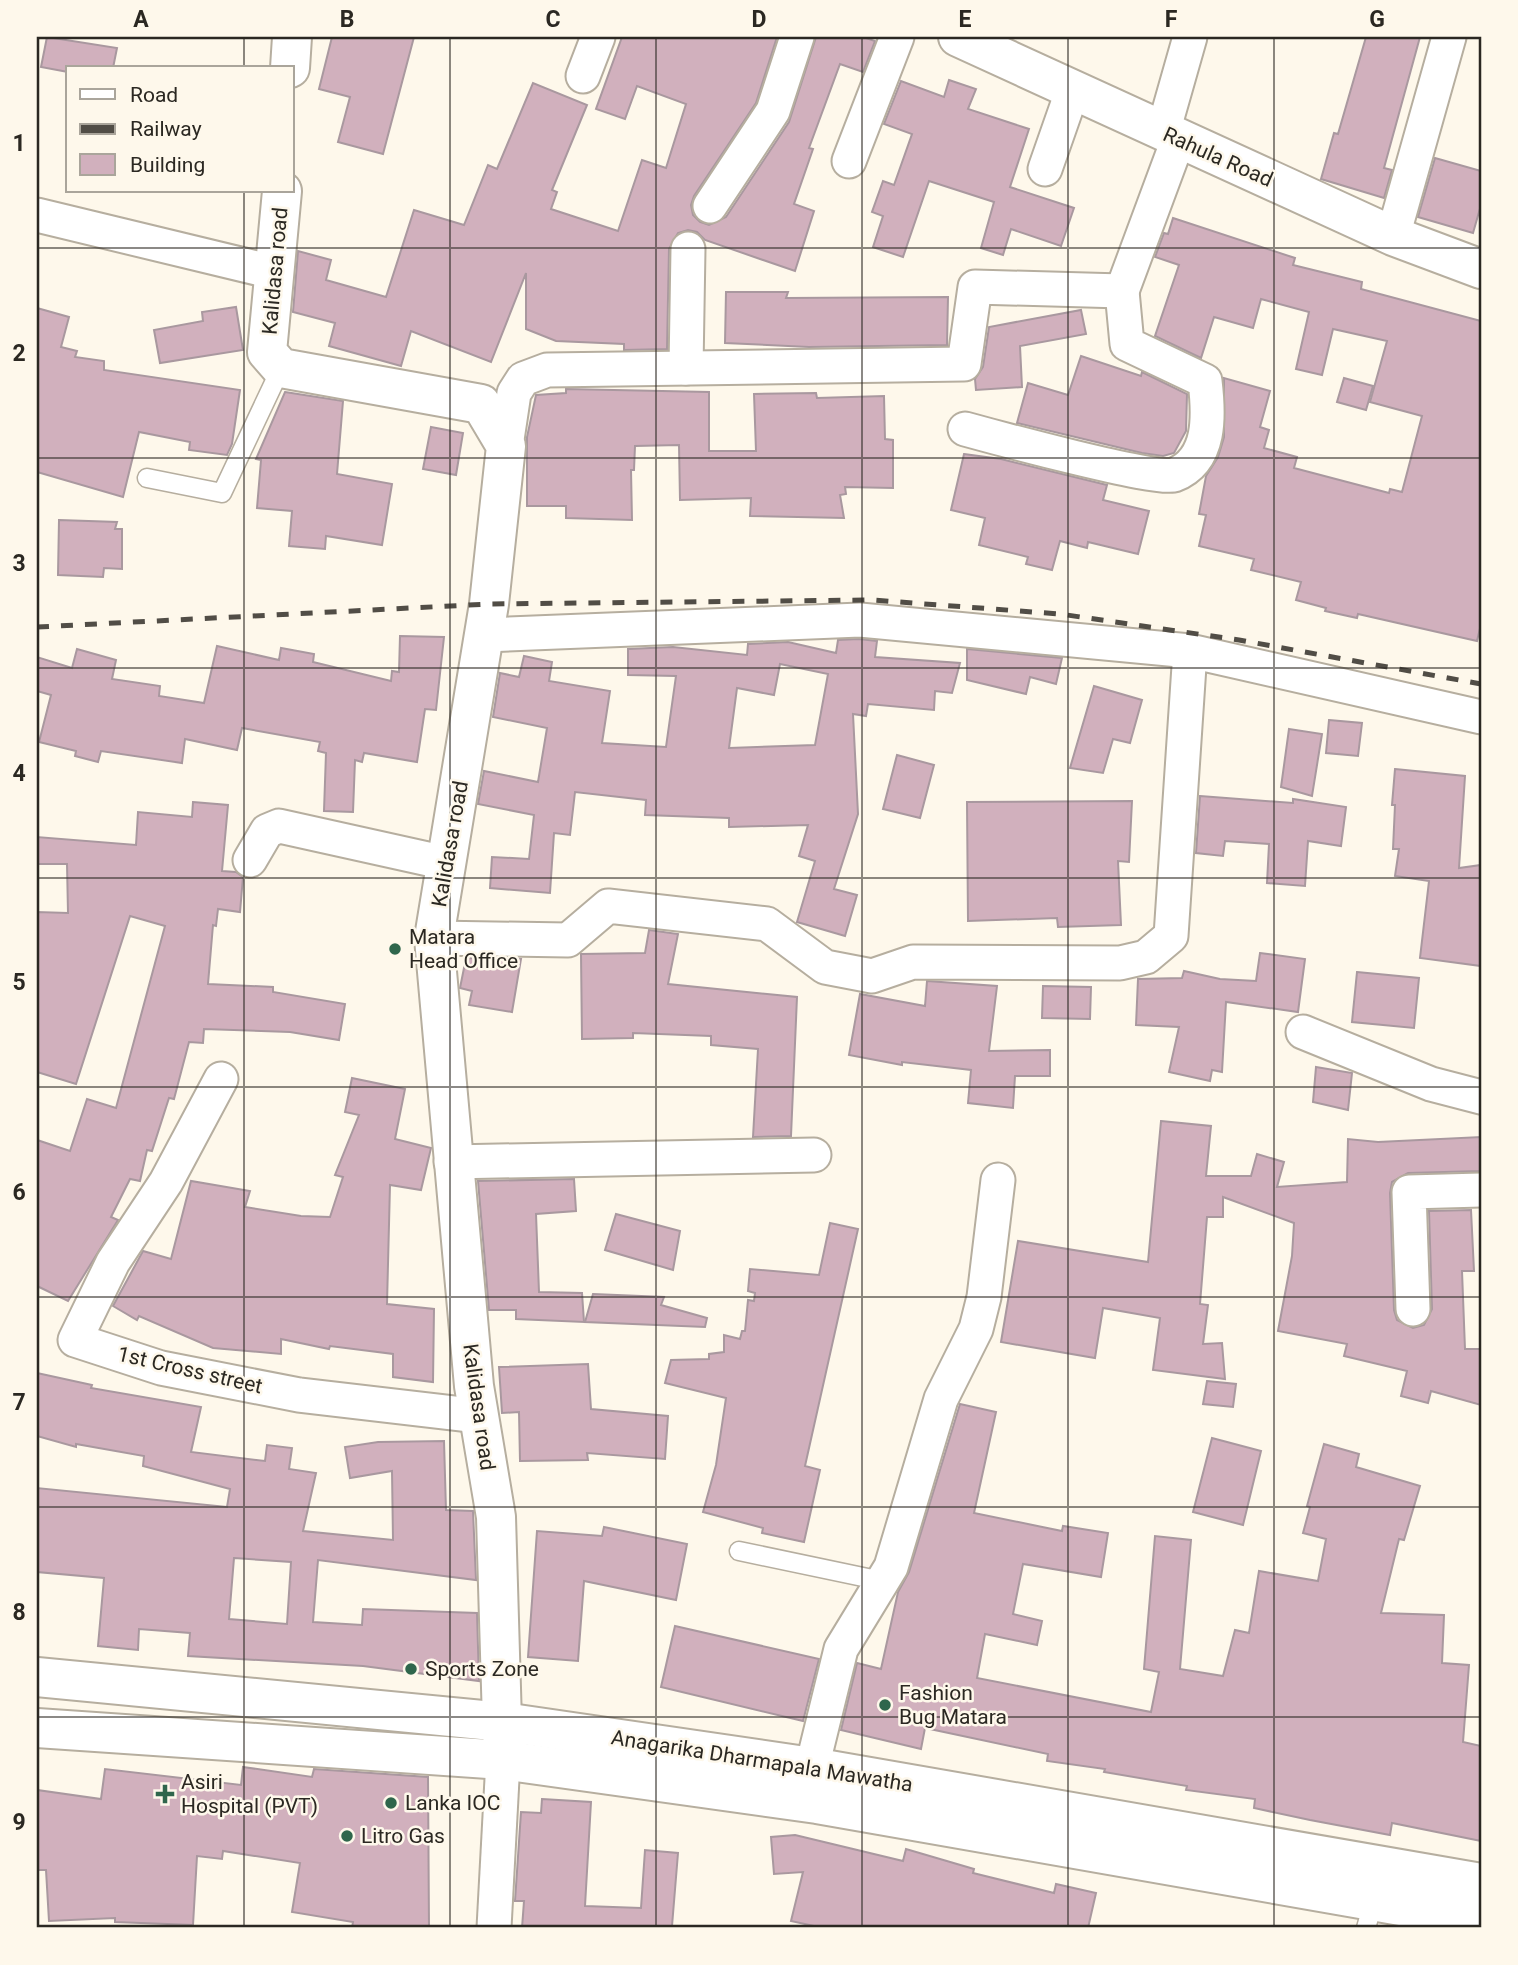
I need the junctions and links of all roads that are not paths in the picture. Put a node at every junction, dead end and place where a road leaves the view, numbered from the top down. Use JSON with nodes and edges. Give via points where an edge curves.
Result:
{"nodes":[{"id":1,"x":292,"y":37,"type":"edge"},
{"id":2,"x":598,"y":37,"type":"edge"},
{"id":3,"x":797,"y":37,"type":"edge"},
{"id":4,"x":897,"y":37,"type":"edge"},
{"id":5,"x":958,"y":37,"type":"edge"},
{"id":6,"x":1190,"y":37,"type":"edge"},
{"id":7,"x":1450,"y":37,"type":"edge"},
{"id":8,"x":290,"y":66,"type":"edge"},
{"id":9,"x":583,"y":76,"type":"dead end"},
{"id":10,"x":1073,"y":89,"type":"junction"},
{"id":11,"x":1171,"y":136,"type":"junction"},
{"id":12,"x":849,"y":161,"type":"dead end"},
{"id":13,"x":1045,"y":169,"type":"dead end"},
{"id":14,"x":282,"y":192,"type":"edge"},
{"id":15,"x":710,"y":206,"type":"dead end"},
{"id":16,"x":37,"y":215,"type":"edge"},
{"id":17,"x":1394,"y":236,"type":"junction"},
{"id":18,"x":688,"y":249,"type":"dead end"},
{"id":19,"x":1481,"y":269,"type":"edge"},
{"id":20,"x":273,"y":272,"type":"junction"},
{"id":21,"x":1122,"y":291,"type":"junction"},
{"id":22,"x":281,"y":368,"type":"junction"},
{"id":23,"x":687,"y":368,"type":"junction"},
{"id":24,"x":965,"y":429,"type":"dead end"},
{"id":25,"x":506,"y":446,"type":"junction"},
{"id":26,"x":147,"y":478,"type":"dead end"},
{"id":27,"x":485,"y":635,"type":"junction"},
{"id":28,"x":1190,"y":652,"type":"junction"},
{"id":29,"x":1481,"y":717,"type":"edge"},
{"id":30,"x":250,"y":860,"type":"dead end"},
{"id":31,"x":446,"y":863,"type":"junction"},
{"id":32,"x":434,"y":938,"type":"junction"},
{"id":33,"x":1303,"y":1032,"type":"dead end"},
{"id":34,"x":221,"y":1079,"type":"dead end"},
{"id":35,"x":1481,"y":1097,"type":"edge"},
{"id":36,"x":814,"y":1155,"type":"dead end"},
{"id":37,"x":451,"y":1161,"type":"junction"},
{"id":38,"x":998,"y":1180,"type":"dead end"},
{"id":39,"x":1481,"y":1190,"type":"edge"},
{"id":40,"x":1413,"y":1309,"type":"dead end"},
{"id":41,"x":478,"y":1416,"type":"junction"},
{"id":42,"x":739,"y":1551,"type":"dead end"},
{"id":43,"x":881,"y":1581,"type":"junction"},
{"id":44,"x":37,"y":1677,"type":"edge"},
{"id":45,"x":503,"y":1722,"type":"junction"},
{"id":46,"x":37,"y":1728,"type":"edge"},
{"id":47,"x":503,"y":1760,"type":"junction"},
{"id":48,"x":812,"y":1768,"type":"junction"},
{"id":49,"x":1481,"y":1883,"type":"edge"},
{"id":50,"x":1370,"y":1916,"type":"edge"},
{"id":51,"x":1481,"y":1920,"type":"edge"},
{"id":52,"x":494,"y":1928,"type":"edge"}],
"edges":[{"from":1,"to":8,"type":"main road"},
{"from":2,"to":9,"type":"street"},
{"from":3,"to":15,"type":"street","via":[[773,111]]},
{"from":4,"to":12,"type":"street"},
{"from":5,"to":10,"type":"main road","name":"Rahula Road"},
{"from":6,"to":11,"type":"street"},
{"from":7,"to":17,"type":"street"},
{"from":10,"to":11,"type":"main road","name":"Rahula Road"},
{"from":10,"to":13,"type":"street"},
{"from":11,"to":17,"type":"main road","name":"Rahula Road"},
{"from":11,"to":21,"type":"street"},
{"from":14,"to":20,"type":"main road","name":"Kalidasa road"},
{"from":16,"to":20,"type":"street"},
{"from":17,"to":19,"type":"main road","name":"Rahula Road"},
{"from":18,"to":23,"type":"street"},
{"from":20,"to":22,"type":"main road","name":"Kalidasa road","via":[[267,352]]},
{"from":21,"to":23,"type":"street","via":[[975,287],[964,364]]},
{"from":21,"to":24,"type":"street","via":[[1127,344],[1205,382],[1210,416],[1198,457],[1173,476],[1142,474]]},
{"from":22,"to":25,"type":"main road","via":[[481,404]]},
{"from":22,"to":26,"type":"lane","via":[[222,493]]},
{"from":23,"to":25,"type":"street","via":[[547,370],[523,379],[514,393]]},
{"from":25,"to":27,"type":"main road","name":"Kalidasa road"},
{"from":27,"to":28,"type":"street","via":[[860,620]]},
{"from":27,"to":31,"type":"main road","name":"Kalidasa road"},
{"from":28,"to":29,"type":"street"},
{"from":28,"to":32,"type":"street","via":[[1171,936],[1146,957],[1120,963],[913,962],[872,976],[825,967],[767,924],[608,905],[568,940]]},
{"from":30,"to":31,"type":"street","via":[[267,831],[279,826]]},
{"from":31,"to":32,"type":"main road","name":"Kalidasa road"},
{"from":32,"to":37,"type":"main road","name":"Kalidasa road"},
{"from":33,"to":35,"type":"street","via":[[1431,1084]]},
{"from":34,"to":41,"type":"street","name":"1st Cross street","via":[[166,1182],[113,1262],[75,1340],[161,1368],[299,1395]]},
{"from":36,"to":37,"type":"street"},
{"from":37,"to":41,"type":"main road","name":"Kalidasa road"},
{"from":38,"to":43,"type":"street","via":[[976,1329],[942,1399],[891,1567]]},
{"from":39,"to":40,"type":"street","via":[[1409,1192]]},
{"from":41,"to":45,"type":"main road","name":"Kalidasa road","via":[[496,1517]]},
{"from":42,"to":43,"type":"lane"},
{"from":43,"to":48,"type":"street","via":[[841,1649]]},
{"from":44,"to":45,"type":"main road","name":"Anagarika Dharmapala Mawatha"},
{"from":45,"to":47,"type":"main road","name":"Kalidasa road"},
{"from":45,"to":48,"type":"main road","name":"Anagarika Dharmapala Mawatha"},
{"from":46,"to":47,"type":"main road","name":"Anagarika Dharmapala Mawatha"},
{"from":47,"to":50,"type":"main road","name":"Anagarika Dharmapala Mawatha","via":[[817,1804]]},
{"from":47,"to":52,"type":"street"},
{"from":48,"to":49,"type":"main road","name":"Anagarika Dharmapala Mawatha"},
{"from":50,"to":51,"type":"main road","name":"Anagarika Dharmapala Mawatha"}]}
